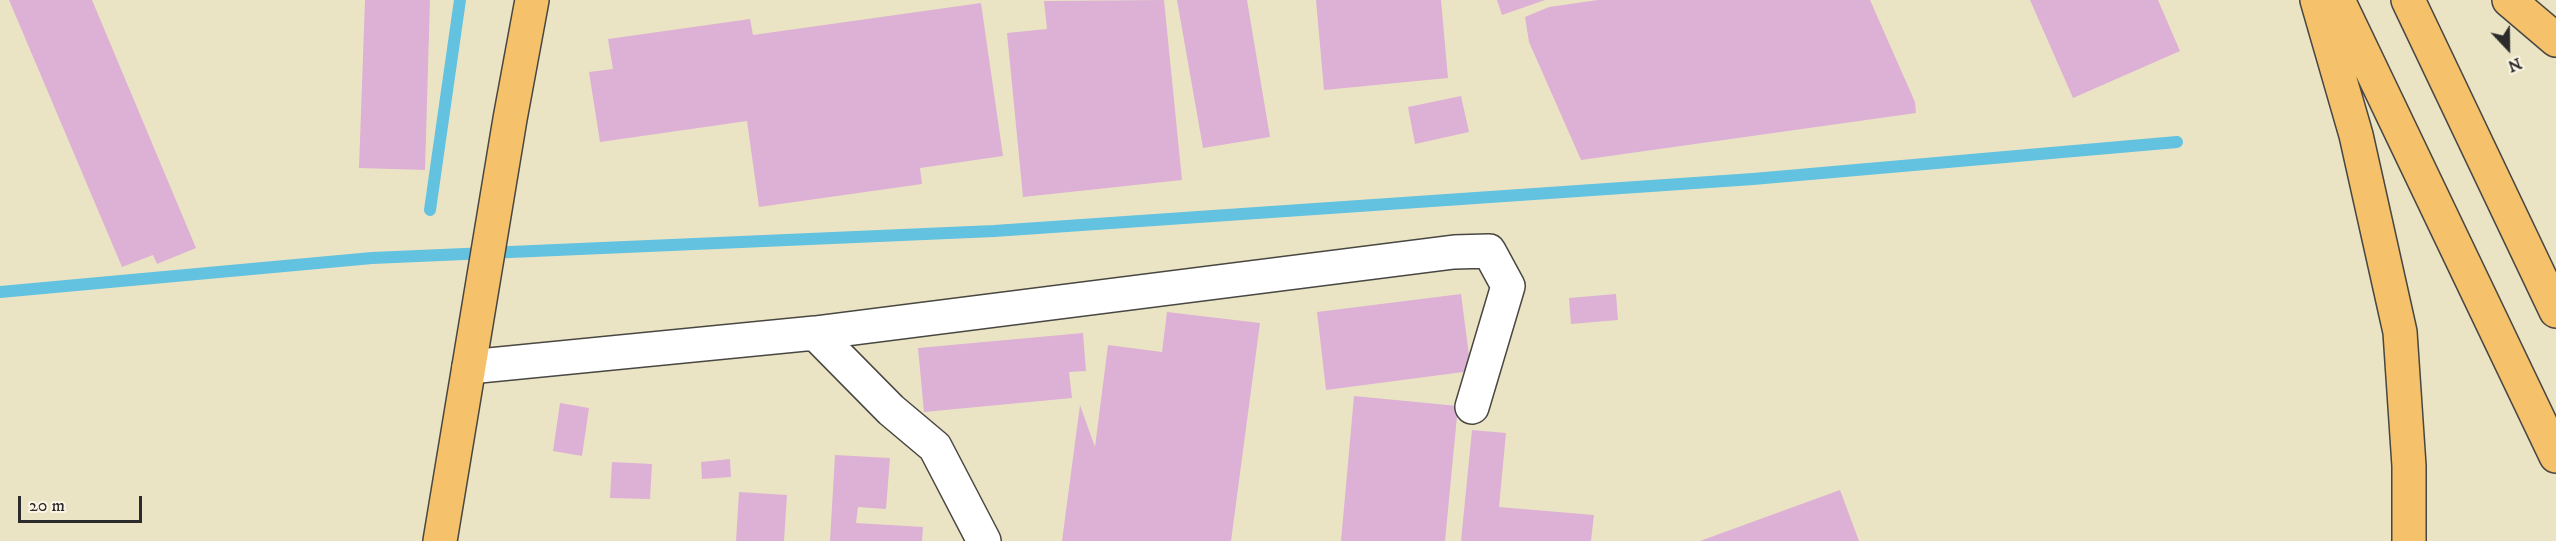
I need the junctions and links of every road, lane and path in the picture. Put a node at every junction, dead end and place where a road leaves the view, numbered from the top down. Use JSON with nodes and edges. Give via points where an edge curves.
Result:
{"nodes":[{"id":1,"x":532,"y":0,"type":"edge"},
{"id":2,"x":2317,"y":0,"type":"edge"},
{"id":3,"x":2338,"y":0,"type":"edge"},
{"id":4,"x":2408,"y":0,"type":"edge"},
{"id":5,"x":2509,"y":0,"type":"edge"},
{"id":6,"x":2556,"y":40,"type":"edge"},
{"id":7,"x":2556,"y":311,"type":"edge"},
{"id":8,"x":815,"y":333,"type":"junction"},
{"id":9,"x":471,"y":357,"type":"junction"},
{"id":10,"x":1472,"y":407,"type":"dead end"},
{"id":11,"x":2556,"y":456,"type":"edge"},
{"id":12,"x":440,"y":541,"type":"edge"},
{"id":13,"x":984,"y":541,"type":"edge"},
{"id":14,"x":2409,"y":541,"type":"edge"}],
"edges":[{"from":1,"to":9,"type":"main road"},
{"from":2,"to":14,"type":"main road","via":[[2356,135],[2400,332],[2409,466]]},
{"from":3,"to":11,"type":"main road"},
{"from":4,"to":7,"type":"main road"},
{"from":5,"to":6,"type":"main road"},
{"from":8,"to":9,"type":"street"},
{"from":8,"to":10,"type":"street","via":[[1454,252],[1489,251],[1508,286]]},
{"from":8,"to":13,"type":"street","via":[[891,410],[935,447]]},
{"from":9,"to":12,"type":"main road"}]}
